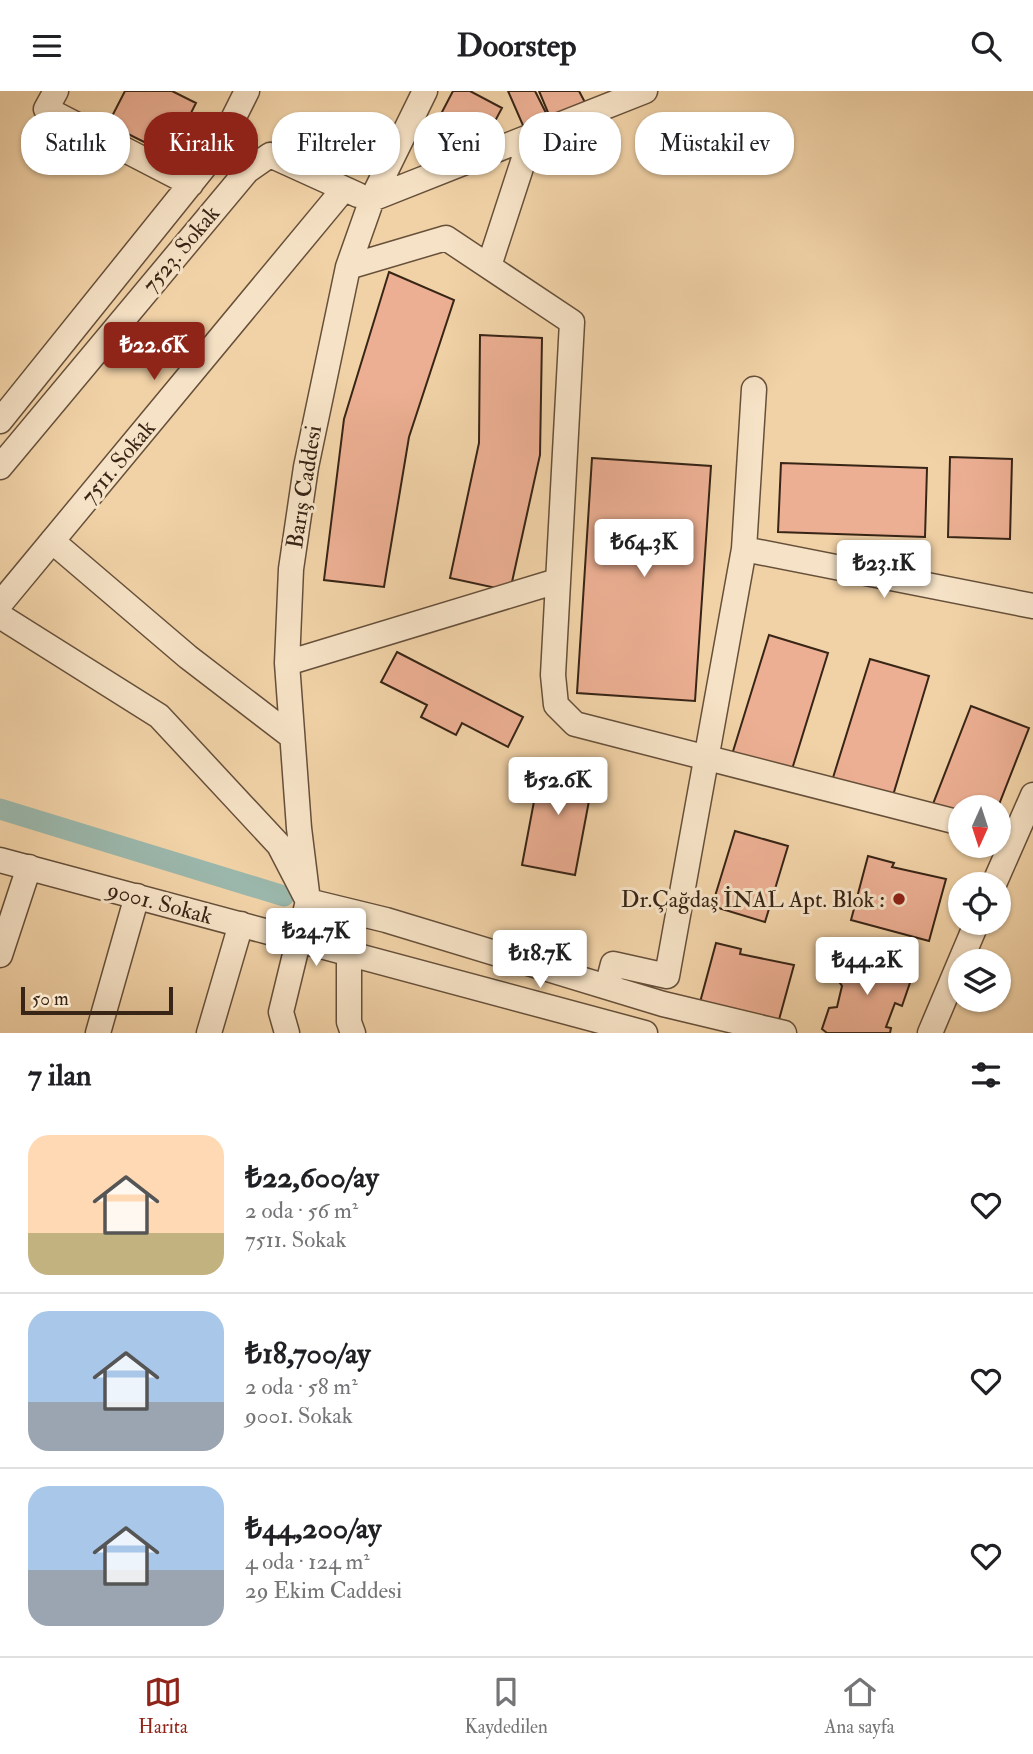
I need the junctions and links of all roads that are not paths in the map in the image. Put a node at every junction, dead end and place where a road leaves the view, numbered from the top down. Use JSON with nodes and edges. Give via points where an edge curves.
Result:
{"nodes":[{"id":1,"x":56,"y":91,"type":"edge"},
{"id":2,"x":247,"y":91,"type":"edge"},
{"id":3,"x":425,"y":91,"type":"edge"},
{"id":4,"x":645,"y":91,"type":"edge"},
{"id":5,"x":236,"y":112,"type":"edge"},
{"id":6,"x":593,"y":112,"type":"edge"},
{"id":7,"x":519,"y":142,"type":"edge"},
{"id":8,"x":258,"y":163,"type":"edge"},
{"id":9,"x":519,"y":174,"type":"edge"},
{"id":10,"x":198,"y":175,"type":"edge"},
{"id":11,"x":243,"y":175,"type":"edge"},
{"id":12,"x":191,"y":184,"type":"junction"},
{"id":13,"x":343,"y":190,"type":"junction"},
{"id":14,"x":372,"y":199,"type":"junction"},
{"id":15,"x":489,"y":266,"type":"junction"},
{"id":16,"x":348,"y":267,"type":"junction"},
{"id":17,"x":754,"y":389,"type":"dead end"},
{"id":18,"x":0,"y":421,"type":"edge"},
{"id":19,"x":0,"y":467,"type":"edge"},
{"id":20,"x":52,"y":541,"type":"junction"},
{"id":21,"x":744,"y":549,"type":"junction"},
{"id":22,"x":557,"y":581,"type":"junction"},
{"id":23,"x":0,"y":604,"type":"edge"},
{"id":24,"x":1033,"y":606,"type":"edge"},
{"id":25,"x":0,"y":616,"type":"edge"},
{"id":26,"x":287,"y":663,"type":"junction"},
{"id":27,"x":291,"y":736,"type":"junction"},
{"id":28,"x":706,"y":758,"type":"junction"},
{"id":29,"x":1033,"y":795,"type":"edge"},
{"id":30,"x":948,"y":820,"type":"edge"},
{"id":31,"x":1012,"y":827,"type":"edge"},
{"id":32,"x":0,"y":860,"type":"edge"},
{"id":33,"x":29,"y":867,"type":"junction"},
{"id":34,"x":137,"y":896,"type":"junction"},
{"id":35,"x":308,"y":901,"type":"junction"},
{"id":36,"x":240,"y":924,"type":"junction"},
{"id":37,"x":971,"y":935,"type":"edge"},
{"id":38,"x":297,"y":939,"type":"junction"},
{"id":39,"x":349,"y":953,"type":"junction"},
{"id":40,"x":0,"y":955,"type":"edge"},
{"id":41,"x":607,"y":987,"type":"junction"},
{"id":42,"x":577,"y":1024,"type":"edge"},
{"id":43,"x":97,"y":1033,"type":"edge"},
{"id":44,"x":209,"y":1033,"type":"edge"},
{"id":45,"x":287,"y":1033,"type":"edge"},
{"id":46,"x":354,"y":1033,"type":"edge"},
{"id":47,"x":645,"y":1033,"type":"edge"},
{"id":48,"x":784,"y":1033,"type":"edge"},
{"id":49,"x":930,"y":1033,"type":"edge"}],
"edges":[{"from":1,"to":12,"type":"street","via":[[46,109]]},
{"from":2,"to":5,"type":"street"},
{"from":3,"to":14,"type":"street","name":"Barış Caddesi"},
{"from":4,"to":6,"type":"street"},
{"from":7,"to":14,"type":"street"},
{"from":8,"to":13,"type":"street","name":"7523. Sokak","via":[[270,155]]},
{"from":9,"to":15,"type":"street"},
{"from":10,"to":12,"type":"street"},
{"from":11,"to":19,"type":"street","name":"7523. Sokak"},
{"from":12,"to":18,"type":"street"},
{"from":13,"to":14,"type":"street","name":"7523. Sokak"},
{"from":13,"to":20,"type":"street","name":"7511. Sokak"},
{"from":14,"to":16,"type":"street","name":"Barış Caddesi"},
{"from":15,"to":16,"type":"street","via":[[446,238]]},
{"from":15,"to":22,"type":"street","via":[[572,322]]},
{"from":16,"to":26,"type":"street","name":"Barış Caddesi","via":[[325,369],[291,569]]},
{"from":17,"to":21,"type":"street"},
{"from":20,"to":23,"type":"street","name":"7511. Sokak"},
{"from":20,"to":27,"type":"street","via":[[188,657]]},
{"from":21,"to":24,"type":"street"},
{"from":21,"to":28,"type":"street"},
{"from":22,"to":26,"type":"street"},
{"from":22,"to":28,"type":"street","via":[[556,705],[575,724]]},
{"from":25,"to":35,"type":"street","via":[[159,716],[279,845]]},
{"from":26,"to":27,"type":"street","name":"Barış Caddesi"},
{"from":27,"to":35,"type":"street","name":"Barış Caddesi"},
{"from":28,"to":30,"type":"street"},
{"from":28,"to":41,"type":"street","via":[[667,976],[612,964]]},
{"from":29,"to":31,"type":"street"},
{"from":32,"to":33,"type":"street","name":"9001. Sokak"},
{"from":33,"to":34,"type":"street","name":"9001. Sokak"},
{"from":33,"to":40,"type":"street"},
{"from":34,"to":36,"type":"street","name":"9001. Sokak"},
{"from":34,"to":43,"type":"street"},
{"from":35,"to":38,"type":"street"},
{"from":35,"to":41,"type":"street"},
{"from":36,"to":38,"type":"street","name":"9001. Sokak"},
{"from":36,"to":44,"type":"street"},
{"from":37,"to":49,"type":"street"},
{"from":38,"to":39,"type":"street","name":"9001. Sokak"},
{"from":38,"to":45,"type":"street","via":[[281,1013]]},
{"from":39,"to":42,"type":"street","name":"9001. Sokak"},
{"from":39,"to":46,"type":"street","via":[[349,1022]]},
{"from":41,"to":48,"type":"street"},
{"from":42,"to":47,"type":"street","name":"9001. Sokak"}]}
